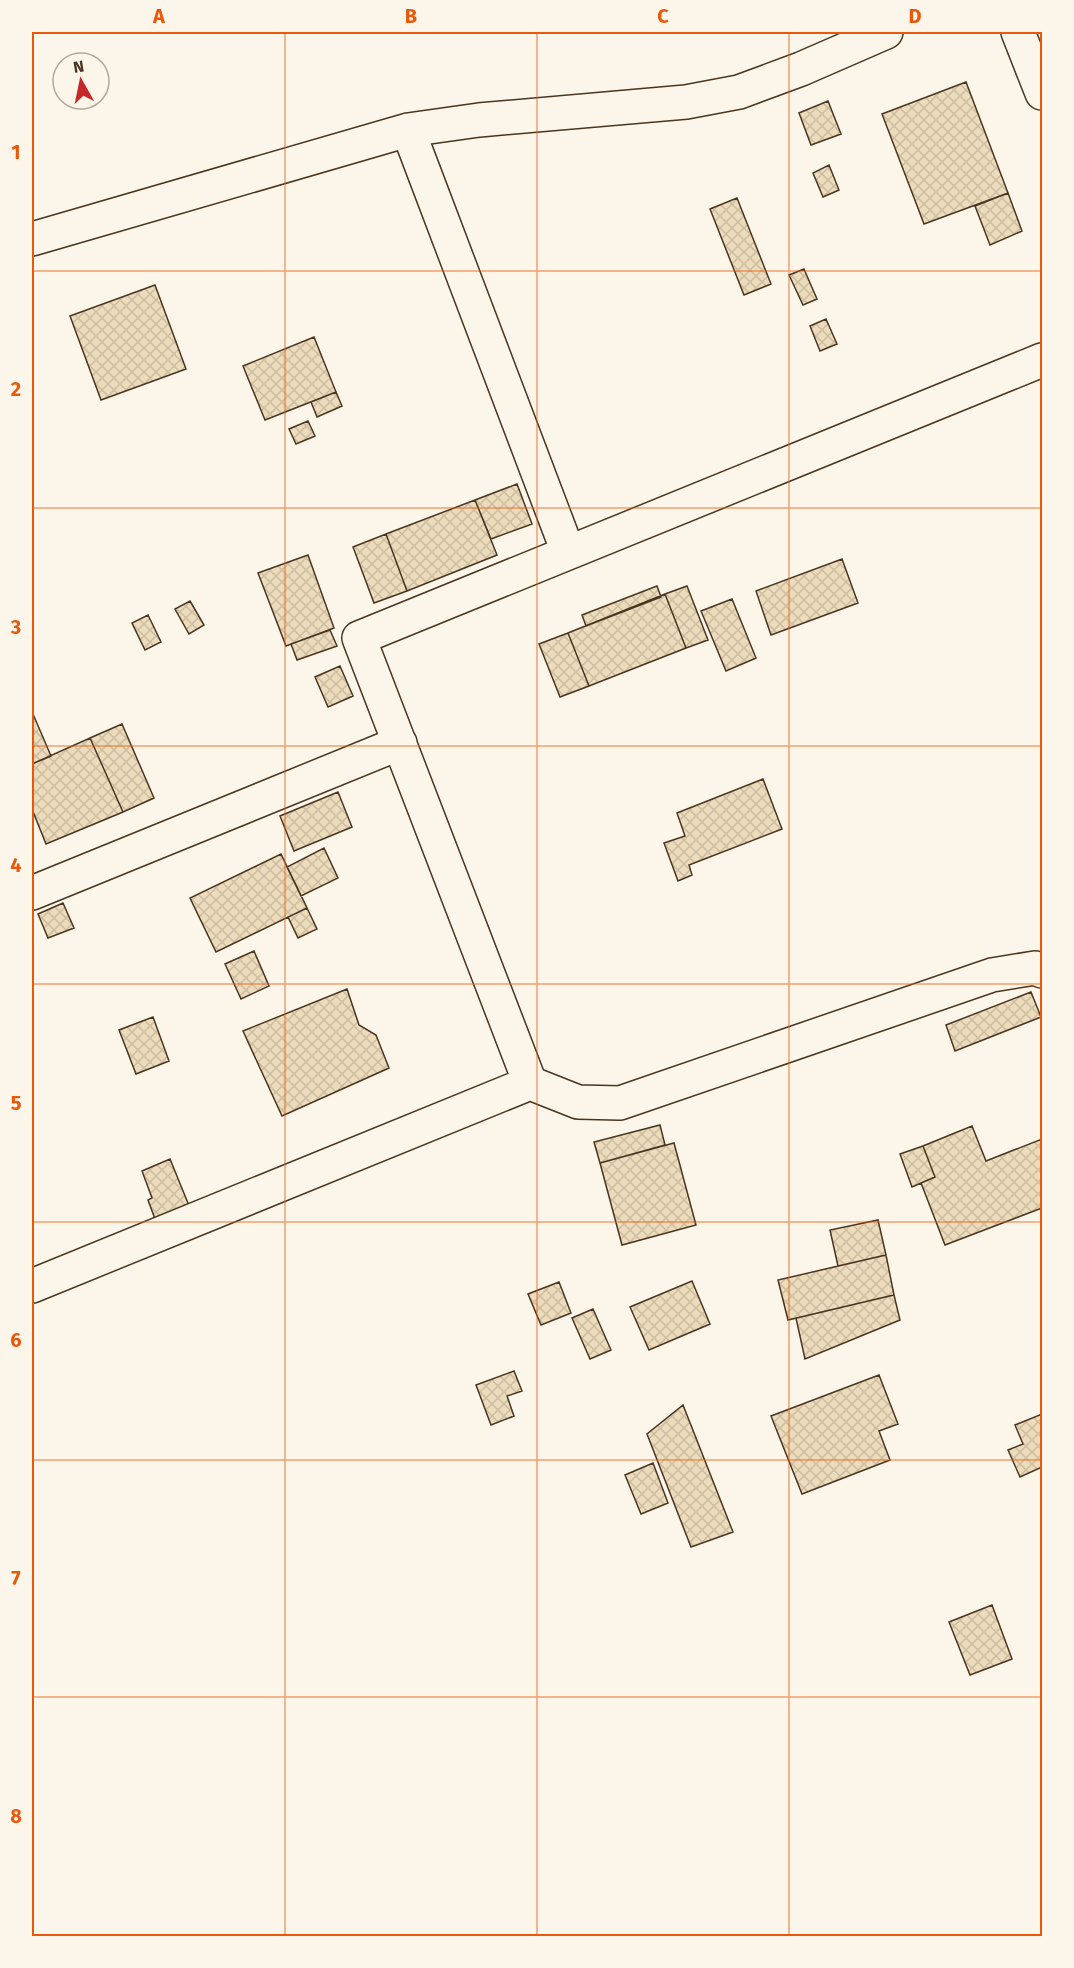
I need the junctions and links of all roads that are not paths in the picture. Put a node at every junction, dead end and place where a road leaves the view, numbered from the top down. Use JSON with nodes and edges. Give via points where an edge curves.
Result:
{"nodes":[{"id":1,"x":886,"y":32,"type":"edge"},
{"id":2,"x":1018,"y":32,"type":"edge"},
{"id":3,"x":1042,"y":93,"type":"edge"},
{"id":4,"x":408,"y":130,"type":"junction"},
{"id":5,"x":32,"y":239,"type":"edge"},
{"id":6,"x":1042,"y":360,"type":"edge"},
{"id":7,"x":568,"y":552,"type":"junction"},
{"id":8,"x":399,"y":743,"type":"junction"},
{"id":9,"x":32,"y":893,"type":"edge"},
{"id":10,"x":1042,"y":970,"type":"edge"},
{"id":11,"x":530,"y":1083,"type":"junction"},
{"id":12,"x":32,"y":1286,"type":"edge"}],
"edges":[{"from":1,"to":4,"type":"street","via":[[740,92],[686,102]]},
{"from":2,"to":3,"type":"street"},
{"from":4,"to":5,"type":"street"},
{"from":4,"to":7,"type":"street"},
{"from":6,"to":7,"type":"street"},
{"from":7,"to":8,"type":"street","via":[[359,638]]},
{"from":8,"to":9,"type":"street"},
{"from":8,"to":11,"type":"street"},
{"from":10,"to":11,"type":"street","via":[[992,975],[620,1103],[578,1102]]},
{"from":11,"to":12,"type":"street"}]}
